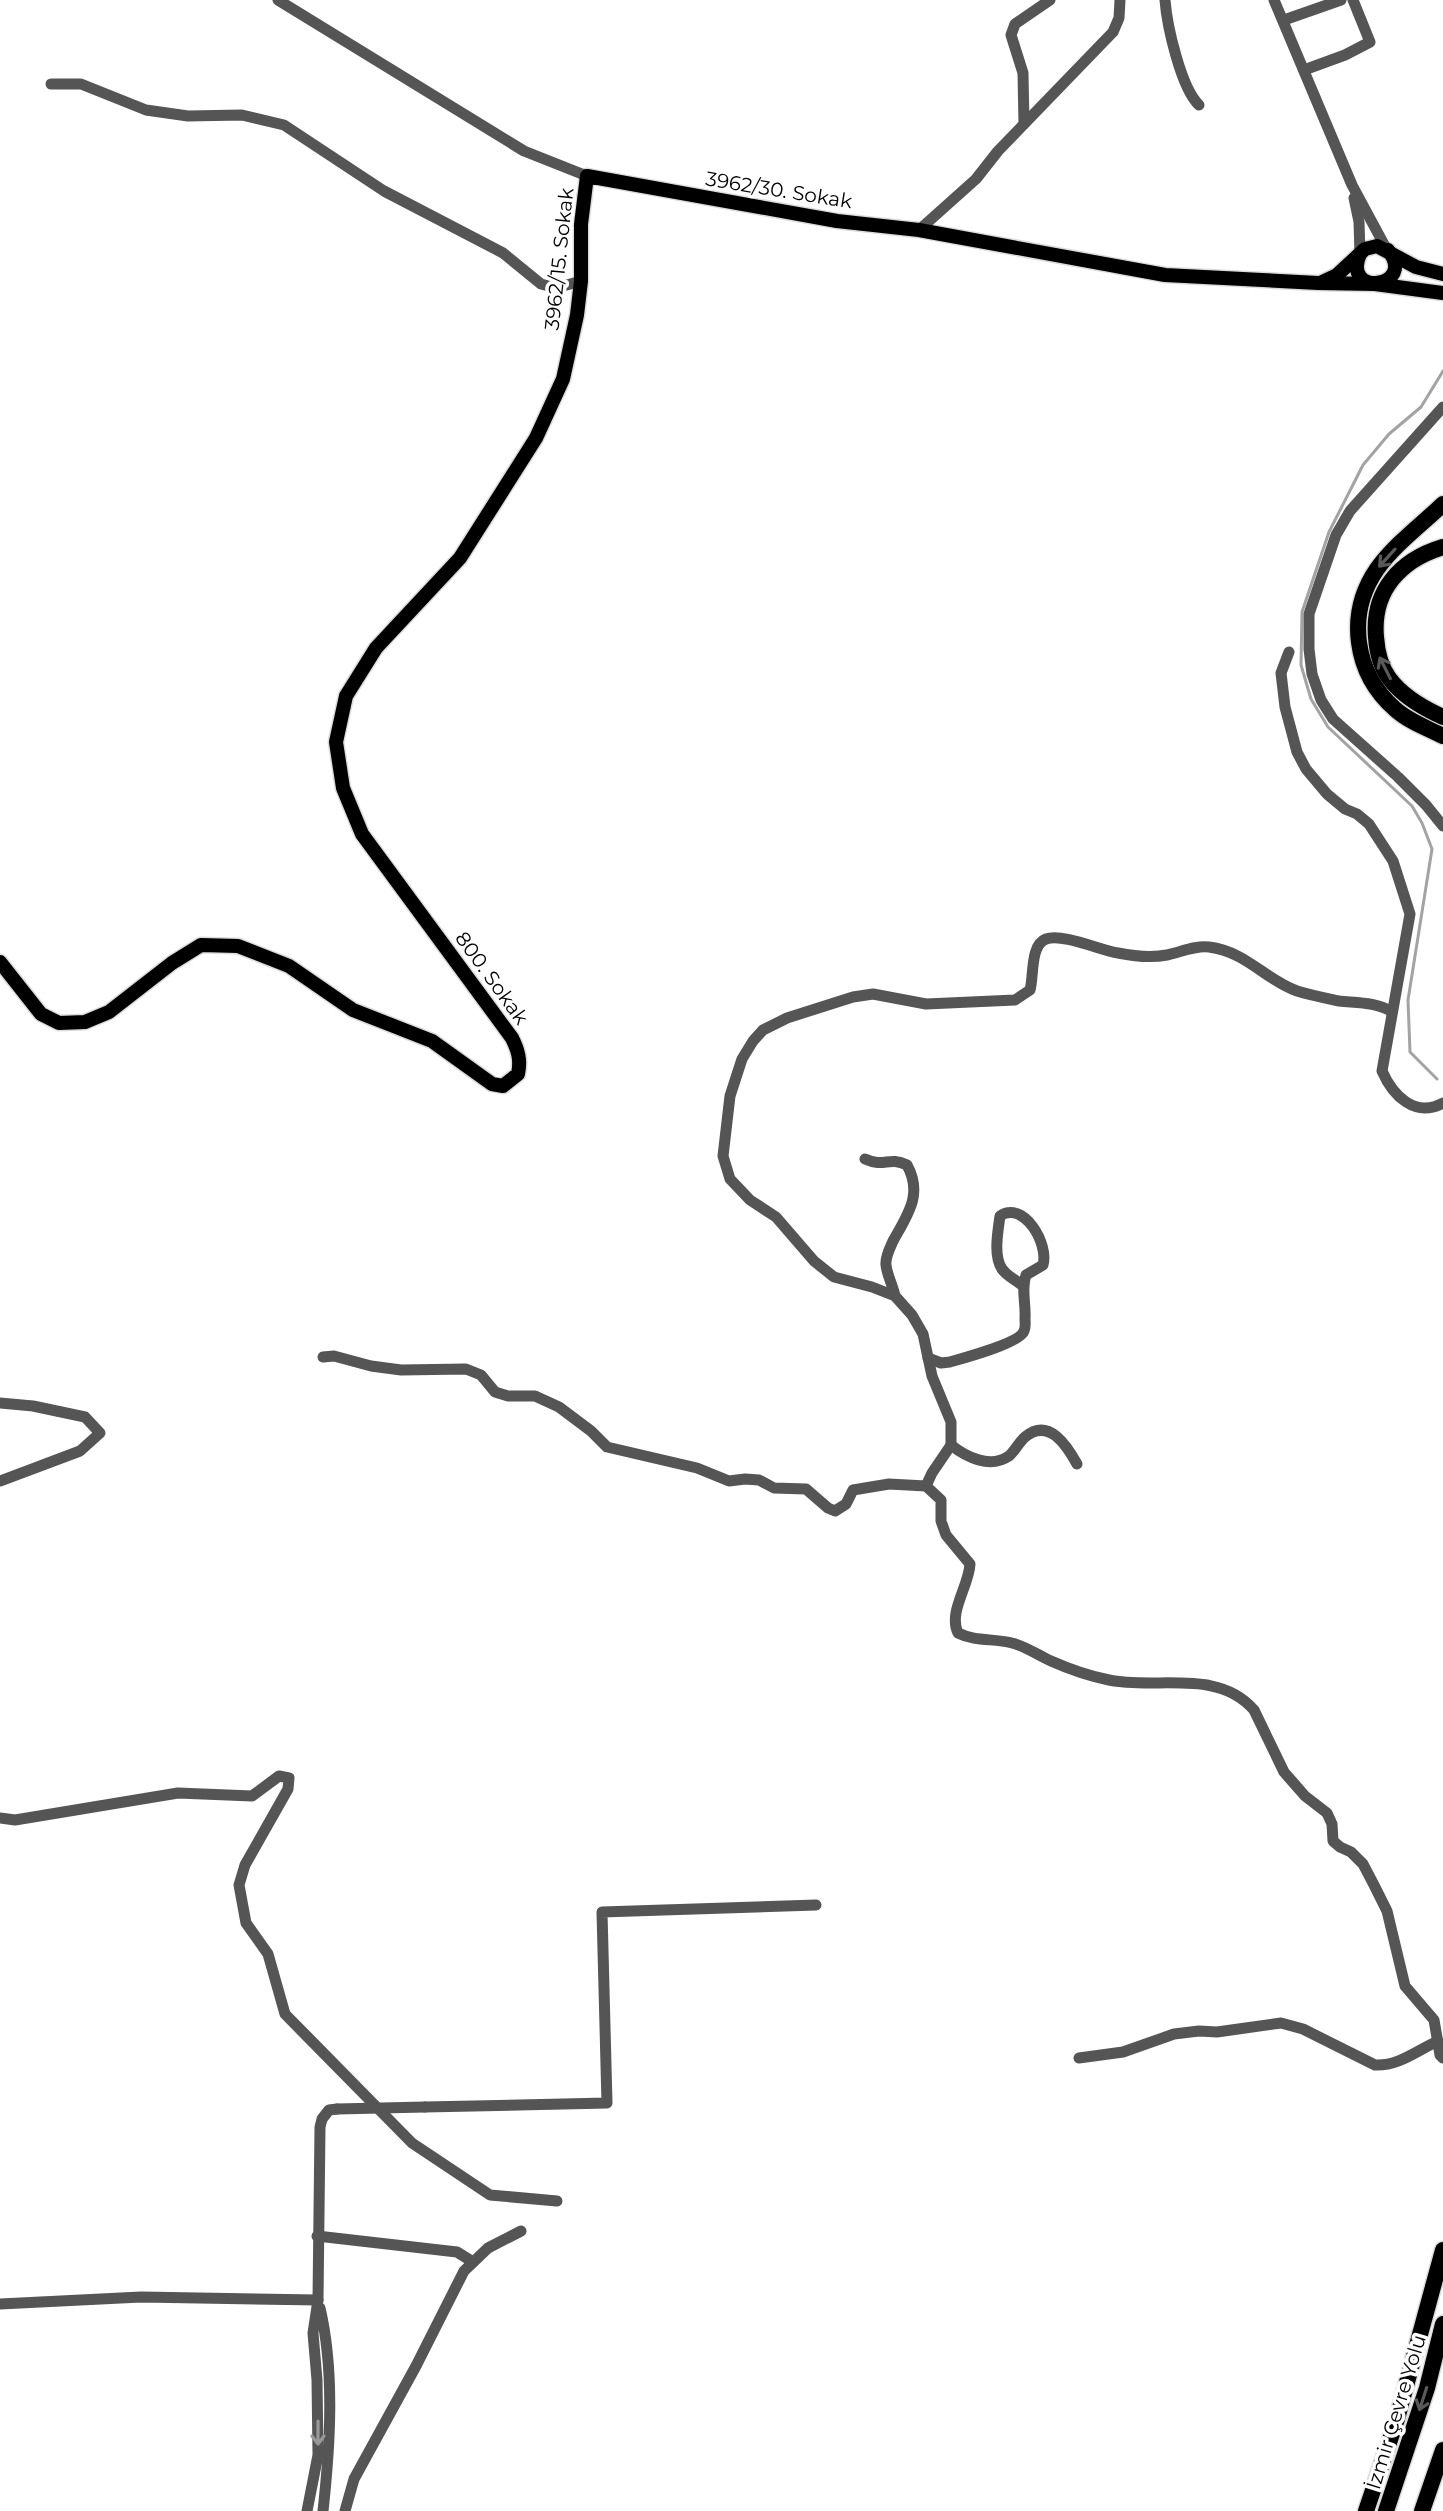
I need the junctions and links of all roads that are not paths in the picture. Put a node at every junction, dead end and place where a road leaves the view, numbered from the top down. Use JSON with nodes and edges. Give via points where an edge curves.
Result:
{"nodes":[{"id":1,"x":278,"y":0,"type":"edge"},
{"id":2,"x":1050,"y":0,"type":"edge"},
{"id":3,"x":1120,"y":0,"type":"edge"},
{"id":4,"x":1165,"y":0,"type":"edge"},
{"id":5,"x":1274,"y":0,"type":"edge"},
{"id":6,"x":1341,"y":0,"type":"edge"},
{"id":7,"x":1353,"y":0,"type":"edge"},
{"id":8,"x":1284,"y":20,"type":"junction"},
{"id":9,"x":1304,"y":70,"type":"junction"},
{"id":10,"x":51,"y":84,"type":"dead end"},
{"id":11,"x":1199,"y":105,"type":"dead end"},
{"id":12,"x":1024,"y":124,"type":"junction"},
{"id":13,"x":587,"y":176,"type":"junction"},
{"id":14,"x":1352,"y":185,"type":"junction"},
{"id":15,"x":919,"y":230,"type":"junction"},
{"id":16,"x":1387,"y":250,"type":"junction"},
{"id":17,"x":1360,"y":254,"type":"junction"},
{"id":18,"x":1443,"y":274,"type":"edge"},
{"id":19,"x":581,"y":281,"type":"junction"},
{"id":20,"x":1318,"y":283,"type":"junction"},
{"id":21,"x":1375,"y":284,"type":"junction"},
{"id":22,"x":1443,"y":293,"type":"edge"},
{"id":23,"x":1443,"y":407,"type":"edge"},
{"id":24,"x":1443,"y":504,"type":"edge"},
{"id":25,"x":1443,"y":547,"type":"edge"},
{"id":26,"x":460,"y":558,"type":"joint"},
{"id":27,"x":1289,"y":652,"type":"dead end"},
{"id":28,"x":1443,"y":717,"type":"edge"},
{"id":29,"x":1443,"y":736,"type":"edge"},
{"id":30,"x":1443,"y":826,"type":"edge"},
{"id":31,"x":0,"y":962,"type":"edge"},
{"id":32,"x":1392,"y":1012,"type":"junction"},
{"id":33,"x":1443,"y":1103,"type":"edge"},
{"id":34,"x":865,"y":1159,"type":"dead end"},
{"id":35,"x":1023,"y":1286,"type":"junction"},
{"id":36,"x":895,"y":1296,"type":"junction"},
{"id":37,"x":323,"y":1357,"type":"dead end"},
{"id":38,"x":928,"y":1358,"type":"junction"},
{"id":39,"x":0,"y":1403,"type":"edge"},
{"id":40,"x":951,"y":1445,"type":"junction"},
{"id":41,"x":1077,"y":1464,"type":"dead end"},
{"id":42,"x":0,"y":1481,"type":"edge"},
{"id":43,"x":926,"y":1486,"type":"junction"},
{"id":44,"x":0,"y":1818,"type":"edge"},
{"id":45,"x":816,"y":1905,"type":"dead end"},
{"id":46,"x":1438,"y":2041,"type":"junction"},
{"id":47,"x":1079,"y":2058,"type":"dead end"},
{"id":48,"x":1443,"y":2058,"type":"edge"},
{"id":49,"x":557,"y":2201,"type":"dead end"},
{"id":50,"x":521,"y":2231,"type":"dead end"},
{"id":51,"x":317,"y":2236,"type":"junction"},
{"id":52,"x":1443,"y":2250,"type":"edge"},
{"id":53,"x":473,"y":2262,"type":"junction"},
{"id":54,"x":318,"y":2300,"type":"junction"},
{"id":55,"x":0,"y":2304,"type":"edge"},
{"id":56,"x":1443,"y":2324,"type":"edge"},
{"id":57,"x":1443,"y":2450,"type":"edge"},
{"id":58,"x":307,"y":2511,"type":"edge"},
{"id":59,"x":323,"y":2511,"type":"edge"},
{"id":60,"x":345,"y":2511,"type":"edge"},
{"id":61,"x":1366,"y":2511,"type":"edge"},
{"id":62,"x":1386,"y":2511,"type":"edge"},
{"id":63,"x":1422,"y":2511,"type":"edge"}],
"edges":[{"from":1,"to":13,"type":"street","name":"3962/30. Sokak","via":[[524,151]]},
{"from":2,"to":12,"type":"street","via":[[1015,24],[1011,35],[1023,73]]},
{"from":3,"to":12,"type":"street","via":[[1113,32]]},
{"from":4,"to":11,"type":"street","via":[[1172,42]]},
{"from":5,"to":8,"type":"street"},
{"from":6,"to":8,"type":"street"},
{"from":7,"to":9,"type":"street","via":[[1370,42]]},
{"from":8,"to":9,"type":"street"},
{"from":9,"to":14,"type":"street"},
{"from":10,"to":19,"type":"street","via":[[81,84],[146,110],[242,115],[284,125],[384,191],[503,253],[541,284],[556,288]]},
{"from":12,"to":15,"type":"street","via":[[976,179]]},
{"from":13,"to":15,"type":"main road","name":"3962/30. Sokak","via":[[822,219]]},
{"from":13,"to":19,"type":"main road","name":"3962/15. Sokak"},
{"from":14,"to":16,"type":"street"},
{"from":14,"to":17,"type":"street"},
{"from":15,"to":20,"type":"main road","name":"3962/30. Sokak","via":[[1165,275]]},
{"from":16,"to":17,"type":"main road","via":[[1371,246]]},
{"from":16,"to":18,"type":"main road","via":[[1416,267]]},
{"from":16,"to":21,"type":"main road","via":[[1393,273]]},
{"from":17,"to":20,"type":"main road","via":[[1337,275]]},
{"from":17,"to":21,"type":"main road","via":[[1358,271]]},
{"from":19,"to":26,"type":"main road","name":"3962/15. Sokak","via":[[563,379],[536,438]]},
{"from":20,"to":21,"type":"main road","name":"3962/30. Sokak"},
{"from":21,"to":22,"type":"main road","name":"3962/30. Sokak"},
{"from":23,"to":30,"type":"street","via":[[1350,511],[1336,535],[1309,614],[1312,674],[1333,719]]},
{"from":24,"to":29,"type":"highway","one_way":true,"via":[[1380,565],[1364,595],[1357,626],[1365,670],[1378,691],[1397,711]]},
{"from":28,"to":25,"type":"highway","one_way":true,"via":[[1408,696],[1388,676],[1377,650],[1375,622],[1392,578],[1416,558]]},
{"from":26,"to":31,"type":"main road","name":"800. Sokak","via":[[376,648],[346,696],[336,742],[343,788],[362,834],[517,1048],[518,1074],[511,1081],[492,1084],[432,1041],[362,1014],[289,966],[238,946],[201,945],[109,1012],[85,1022],[59,1023],[41,1014]]},
{"from":27,"to":32,"type":"street","via":[[1281,673],[1297,752],[1327,794],[1369,824],[1393,861],[1410,914]]},
{"from":32,"to":33,"type":"street","via":[[1382,1071],[1389,1088],[1407,1105],[1426,1108]]},
{"from":32,"to":36,"type":"street","via":[[1294,990],[1246,959],[1208,946],[1145,956],[1049,938],[1036,949],[1030,990],[1015,1000],[926,1004],[873,994],[771,1025],[742,1059],[730,1096],[723,1156],[730,1179],[834,1277]]},
{"from":34,"to":36,"type":"street","via":[[907,1165],[915,1184],[886,1264]]},
{"from":35,"to":35,"type":"street","via":[[1026,1275],[1043,1265],[1046,1255],[1031,1224],[1005,1212],[1000,1216],[999,1265]]},
{"from":35,"to":38,"type":"street","via":[[1026,1314],[1018,1338],[950,1362]]},
{"from":36,"to":38,"type":"street","via":[[923,1334]]},
{"from":37,"to":43,"type":"street","via":[[401,1370],[466,1369],[481,1375],[495,1392],[535,1396],[559,1407],[607,1447],[729,1481],[759,1480],[774,1488],[806,1489],[835,1511],[853,1490],[889,1484]]},
{"from":38,"to":40,"type":"street","via":[[951,1422]]},
{"from":39,"to":42,"type":"street","via":[[85,1417],[100,1433],[80,1451]]},
{"from":40,"to":41,"type":"street","via":[[978,1460],[996,1461],[1010,1456],[1038,1430],[1055,1434]]},
{"from":40,"to":43,"type":"street"},
{"from":43,"to":46,"type":"street","via":[[941,1500],[946,1535],[970,1564],[954,1617],[958,1633],[1013,1643],[1087,1675],[1195,1684],[1247,1701],[1284,1772],[1327,1813],[1333,1841],[1363,1864],[1387,1911],[1405,1986],[1434,2020]]},
{"from":44,"to":49,"type":"street","via":[[15,1820],[178,1793],[252,1796],[279,1776],[289,1778],[239,1885],[246,1923],[268,1954],[285,2014],[412,2143],[490,2195]]},
{"from":45,"to":51,"type":"street","bridge":true,"via":[[602,1912],[607,2103],[329,2110],[320,2127]]},
{"from":46,"to":47,"type":"street","via":[[1399,2062],[1375,2065],[1281,2023],[1174,2034],[1123,2052]]},
{"from":46,"to":48,"type":"street"},
{"from":50,"to":53,"type":"street"},
{"from":51,"to":53,"type":"street","via":[[457,2252]]},
{"from":51,"to":54,"type":"street"},
{"from":52,"to":61,"type":"highway"},
{"from":53,"to":60,"type":"street","via":[[354,2479]]},
{"from":54,"to":55,"type":"street","via":[[141,2297]]},
{"from":54,"to":58,"type":"street","one_way":true,"via":[[313,2333],[318,2455]]},
{"from":54,"to":59,"type":"street","via":[[325,2331],[330,2445]]},
{"from":56,"to":62,"type":"highway","name":"İzmir Çevre Yolu","one_way":true},
{"from":57,"to":63,"type":"highway"}]}
